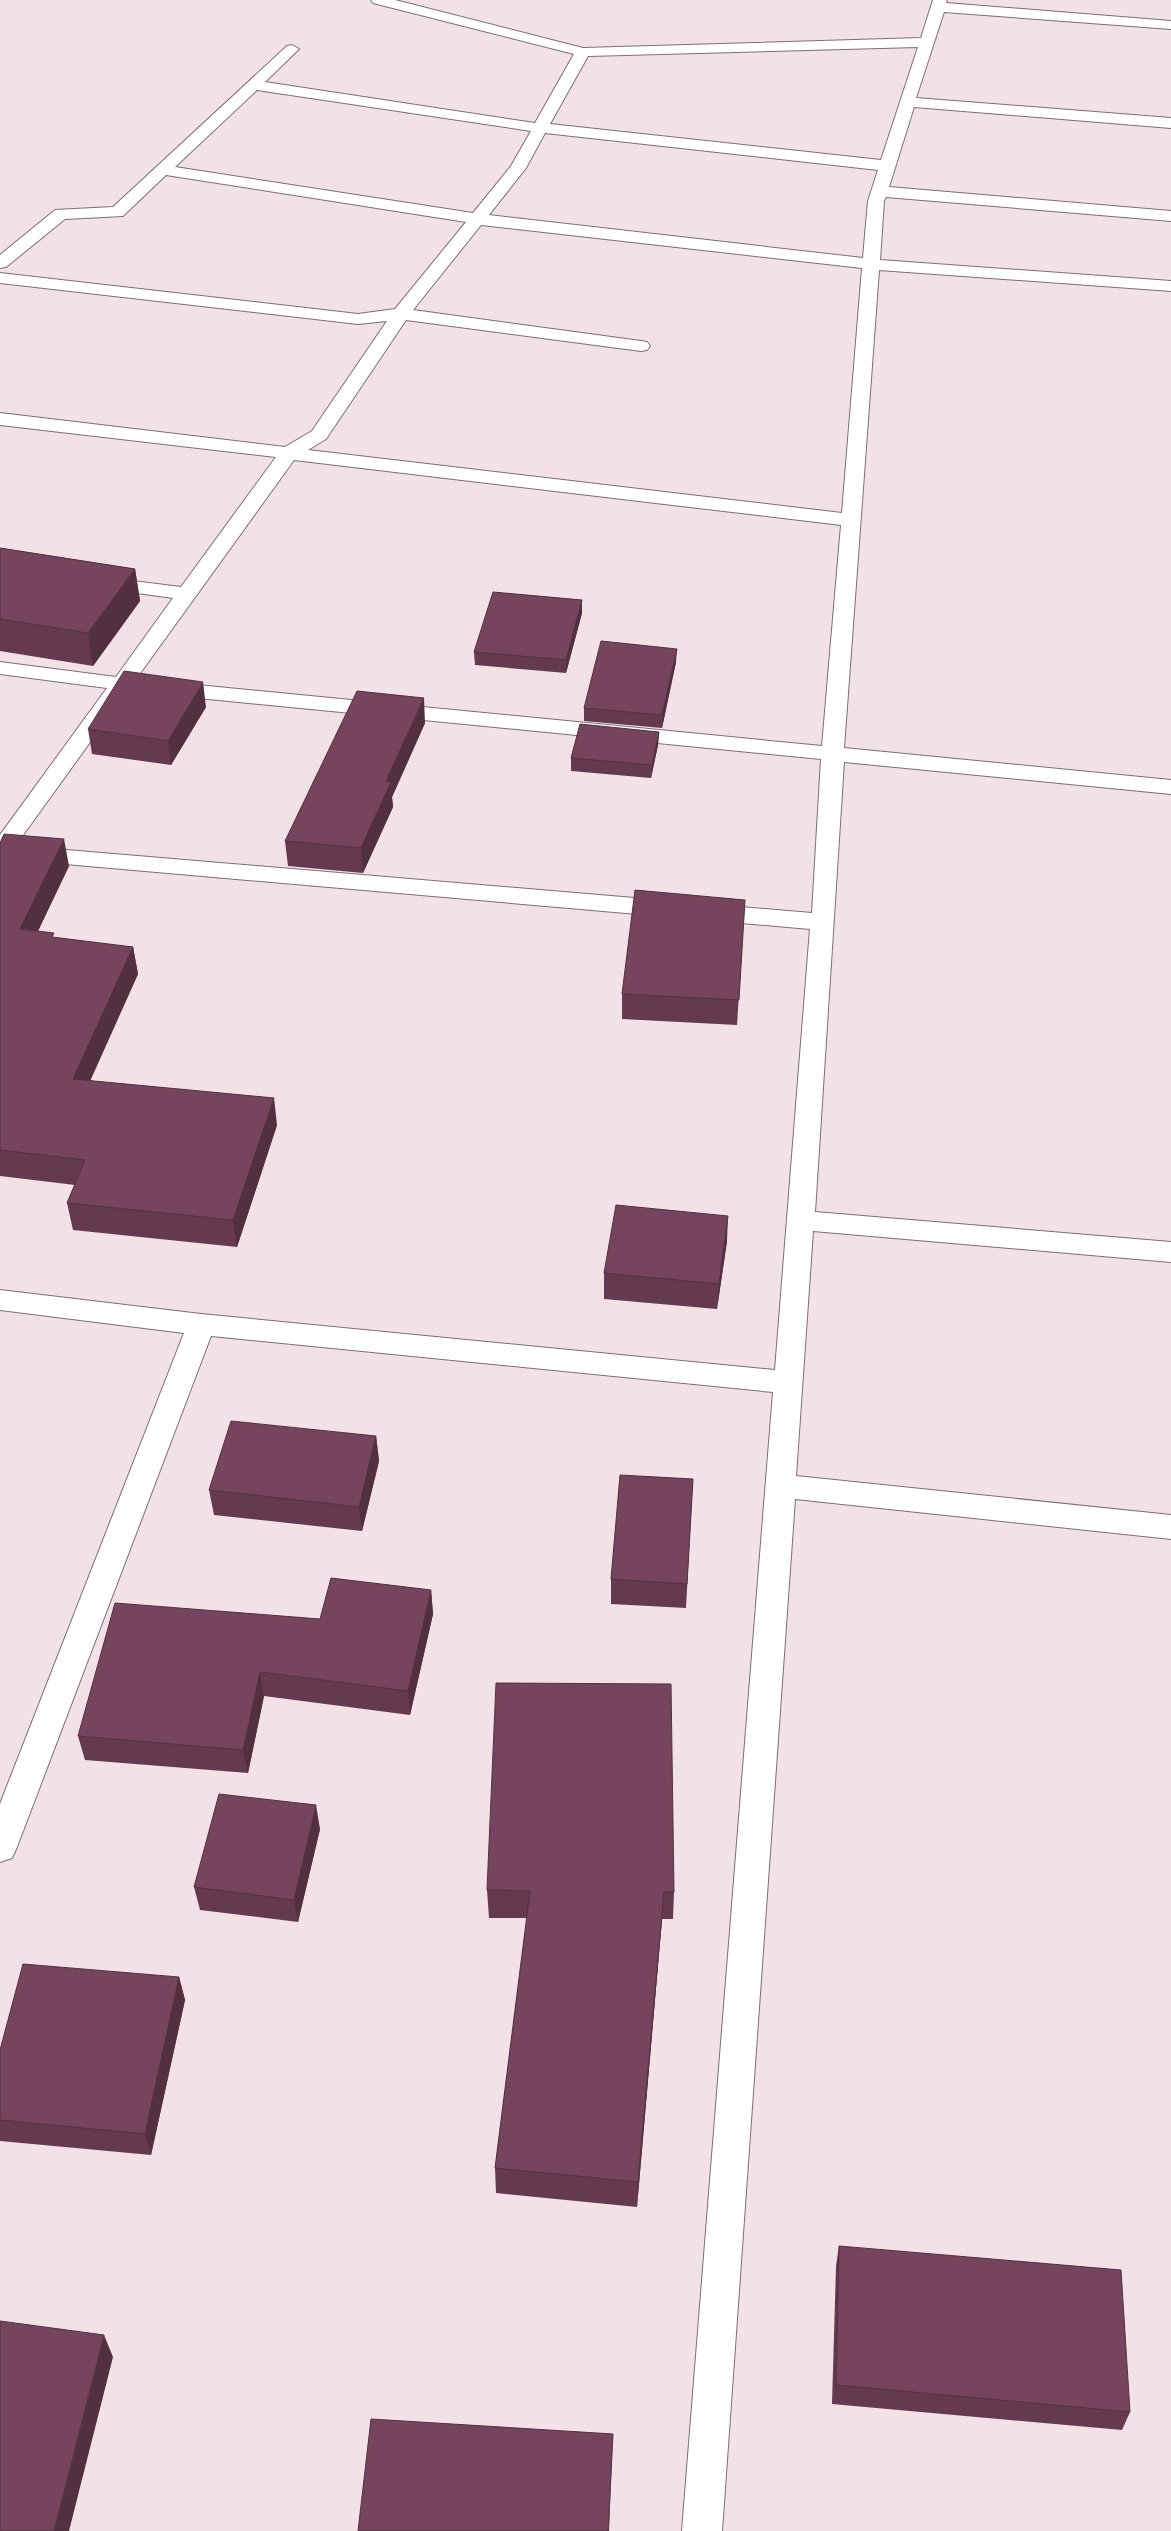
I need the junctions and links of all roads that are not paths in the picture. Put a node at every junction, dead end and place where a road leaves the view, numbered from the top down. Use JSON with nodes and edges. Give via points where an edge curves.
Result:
{"nodes":[{"id":1,"x":378,"y":0,"type":"edge"},
{"id":2,"x":939,"y":3,"type":"edge"},
{"id":3,"x":1171,"y":25,"type":"edge"},
{"id":4,"x":926,"y":42,"type":"junction"},
{"id":5,"x":292,"y":49,"type":"dead end"},
{"id":6,"x":583,"y":52,"type":"junction"},
{"id":7,"x":253,"y":85,"type":"junction"},
{"id":8,"x":907,"y":102,"type":"junction"},
{"id":9,"x":1171,"y":123,"type":"edge"},
{"id":10,"x":539,"y":128,"type":"junction"},
{"id":11,"x":162,"y":170,"type":"junction"},
{"id":12,"x":883,"y":178,"type":"junction"},
{"id":13,"x":1171,"y":216,"type":"edge"},
{"id":14,"x":476,"y":219,"type":"junction"},
{"id":15,"x":0,"y":263,"type":"edge"},
{"id":16,"x":871,"y":264,"type":"junction"},
{"id":17,"x":0,"y":278,"type":"edge"},
{"id":18,"x":1171,"y":286,"type":"edge"},
{"id":19,"x":401,"y":314,"type":"junction"},
{"id":20,"x":641,"y":346,"type":"dead end"},
{"id":21,"x":0,"y":419,"type":"edge"},
{"id":22,"x":289,"y":453,"type":"junction"},
{"id":23,"x":852,"y":520,"type":"junction"},
{"id":24,"x":78,"y":581,"type":"edge"},
{"id":25,"x":186,"y":594,"type":"junction"},
{"id":26,"x":0,"y":668,"type":"edge"},
{"id":27,"x":122,"y":684,"type":"junction"},
{"id":28,"x":833,"y":752,"type":"junction"},
{"id":29,"x":1171,"y":787,"type":"edge"},
{"id":30,"x":0,"y":851,"type":"edge"},
{"id":31,"x":823,"y":922,"type":"junction"},
{"id":32,"x":800,"y":1220,"type":"junction"},
{"id":33,"x":1171,"y":1252,"type":"edge"},
{"id":34,"x":0,"y":1300,"type":"edge"},
{"id":35,"x":201,"y":1325,"type":"junction"},
{"id":36,"x":788,"y":1382,"type":"junction"},
{"id":37,"x":780,"y":1486,"type":"junction"},
{"id":38,"x":1171,"y":1527,"type":"edge"},
{"id":39,"x":0,"y":1846,"type":"edge"},
{"id":40,"x":702,"y":2531,"type":"edge"}],
"edges":[{"from":1,"to":6,"type":"street"},
{"from":2,"to":3,"type":"street"},
{"from":2,"to":4,"type":"street"},
{"from":4,"to":6,"type":"street"},
{"from":4,"to":8,"type":"street"},
{"from":5,"to":7,"type":"street"},
{"from":6,"to":10,"type":"street"},
{"from":7,"to":10,"type":"street"},
{"from":7,"to":11,"type":"street"},
{"from":8,"to":9,"type":"street"},
{"from":8,"to":12,"type":"street"},
{"from":10,"to":12,"type":"street"},
{"from":10,"to":14,"type":"street","via":[[518,168]]},
{"from":11,"to":14,"type":"street"},
{"from":11,"to":15,"type":"street","via":[[117,212],[61,214]]},
{"from":12,"to":13,"type":"street"},
{"from":12,"to":16,"type":"street","via":[[876,201]]},
{"from":14,"to":16,"type":"street"},
{"from":14,"to":19,"type":"street"},
{"from":16,"to":18,"type":"street"},
{"from":16,"to":23,"type":"street"},
{"from":17,"to":19,"type":"street","via":[[358,319]]},
{"from":19,"to":20,"type":"street"},
{"from":19,"to":22,"type":"street","via":[[319,435]]},
{"from":21,"to":22,"type":"street"},
{"from":22,"to":23,"type":"street"},
{"from":22,"to":25,"type":"street"},
{"from":23,"to":28,"type":"street"},
{"from":24,"to":25,"type":"street"},
{"from":25,"to":27,"type":"street"},
{"from":26,"to":27,"type":"street"},
{"from":27,"to":28,"type":"street"},
{"from":27,"to":30,"type":"street"},
{"from":28,"to":29,"type":"street"},
{"from":28,"to":31,"type":"street"},
{"from":30,"to":31,"type":"street"},
{"from":31,"to":32,"type":"street"},
{"from":32,"to":33,"type":"street"},
{"from":32,"to":36,"type":"street"},
{"from":34,"to":35,"type":"street"},
{"from":35,"to":36,"type":"street"},
{"from":35,"to":39,"type":"street"},
{"from":36,"to":37,"type":"street"},
{"from":37,"to":38,"type":"street"},
{"from":37,"to":40,"type":"street"}]}
